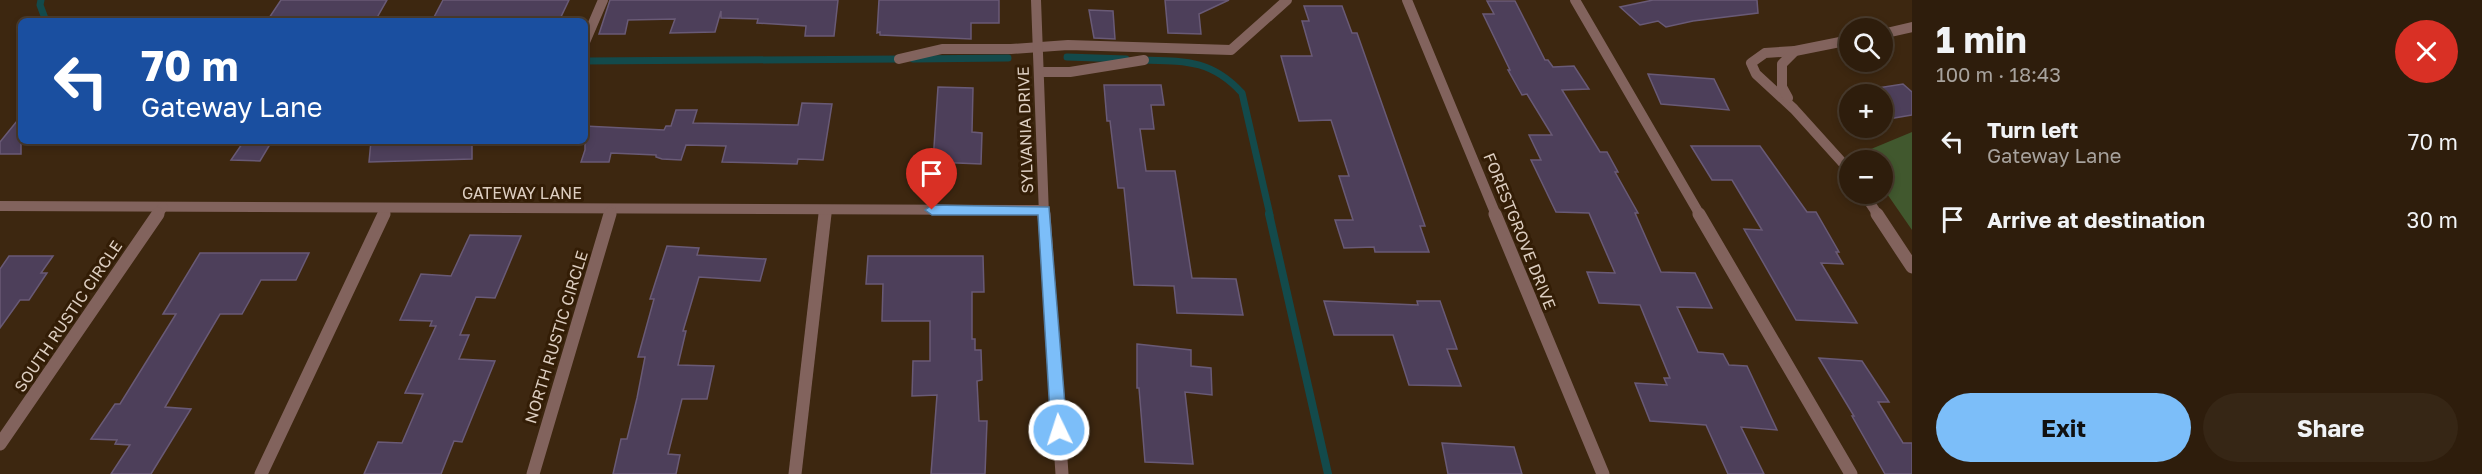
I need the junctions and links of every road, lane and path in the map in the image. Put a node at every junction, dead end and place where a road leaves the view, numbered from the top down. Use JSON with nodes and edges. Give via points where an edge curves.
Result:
{"nodes":[{"id":1,"x":603,"y":0,"type":"edge"},
{"id":2,"x":1036,"y":0,"type":"edge"},
{"id":3,"x":1287,"y":0,"type":"edge"},
{"id":4,"x":1407,"y":0,"type":"edge"},
{"id":5,"x":1575,"y":0,"type":"edge"},
{"id":6,"x":1912,"y":27,"type":"edge"},
{"id":7,"x":1893,"y":31,"type":"edge"},
{"id":8,"x":588,"y":35,"type":"edge"},
{"id":9,"x":1839,"y":42,"type":"edge"},
{"id":10,"x":1038,"y":48,"type":"junction"},
{"id":11,"x":1795,"y":51,"type":"junction"},
{"id":12,"x":899,"y":59,"type":"dead end"},
{"id":13,"x":1144,"y":60,"type":"dead end"},
{"id":14,"x":1039,"y":72,"type":"junction"},
{"id":15,"x":1794,"y":109,"type":"junction"},
{"id":16,"x":1839,"y":159,"type":"edge"},
{"id":17,"x":1871,"y":204,"type":"edge"},
{"id":18,"x":0,"y":206,"type":"edge"},
{"id":19,"x":163,"y":207,"type":"junction"},
{"id":20,"x":386,"y":209,"type":"junction"},
{"id":21,"x":611,"y":210,"type":"junction"},
{"id":22,"x":825,"y":210,"type":"junction"},
{"id":23,"x":1044,"y":210,"type":"junction"},
{"id":24,"x":1912,"y":267,"type":"edge"},
{"id":25,"x":0,"y":444,"type":"edge"},
{"id":26,"x":261,"y":474,"type":"edge"},
{"id":27,"x":533,"y":474,"type":"edge"},
{"id":28,"x":795,"y":474,"type":"edge"},
{"id":29,"x":1062,"y":474,"type":"edge"},
{"id":30,"x":1602,"y":474,"type":"edge"},
{"id":31,"x":1851,"y":474,"type":"edge"}],
"edges":[{"from":1,"to":8,"type":"street"},
{"from":2,"to":10,"type":"street","name":"SYLVANIA DRIVE"},
{"from":3,"to":10,"type":"street","via":[[1231,50],[1068,45]]},
{"from":4,"to":30,"type":"street","name":"FORESTGROVE DRIVE"},
{"from":5,"to":31,"type":"street"},
{"from":6,"to":7,"type":"street"},
{"from":9,"to":11,"type":"street"},
{"from":10,"to":12,"type":"street","via":[[942,49]]},
{"from":10,"to":14,"type":"street","name":"SYLVANIA DRIVE"},
{"from":11,"to":15,"type":"street","via":[[1782,64],[1781,77]]},
{"from":11,"to":15,"type":"street","via":[[1768,51],[1757,55],[1751,63],[1756,74]]},
{"from":13,"to":14,"type":"street","via":[[1070,72]]},
{"from":14,"to":23,"type":"street","name":"SYLVANIA DRIVE"},
{"from":15,"to":16,"type":"street"},
{"from":17,"to":24,"type":"street"},
{"from":18,"to":19,"type":"street","name":"GATEWAY LANE"},
{"from":19,"to":20,"type":"street","name":"GATEWAY LANE"},
{"from":19,"to":25,"type":"street","name":"SOUTH RUSTIC CIRCLE"},
{"from":20,"to":21,"type":"street","name":"GATEWAY LANE"},
{"from":20,"to":26,"type":"street"},
{"from":21,"to":22,"type":"street","name":"GATEWAY LANE"},
{"from":21,"to":27,"type":"street","name":"NORTH RUSTIC CIRCLE"},
{"from":22,"to":23,"type":"street","name":"GATEWAY LANE"},
{"from":22,"to":28,"type":"street"},
{"from":23,"to":29,"type":"street","name":"SYLVANIA DRIVE"}]}
